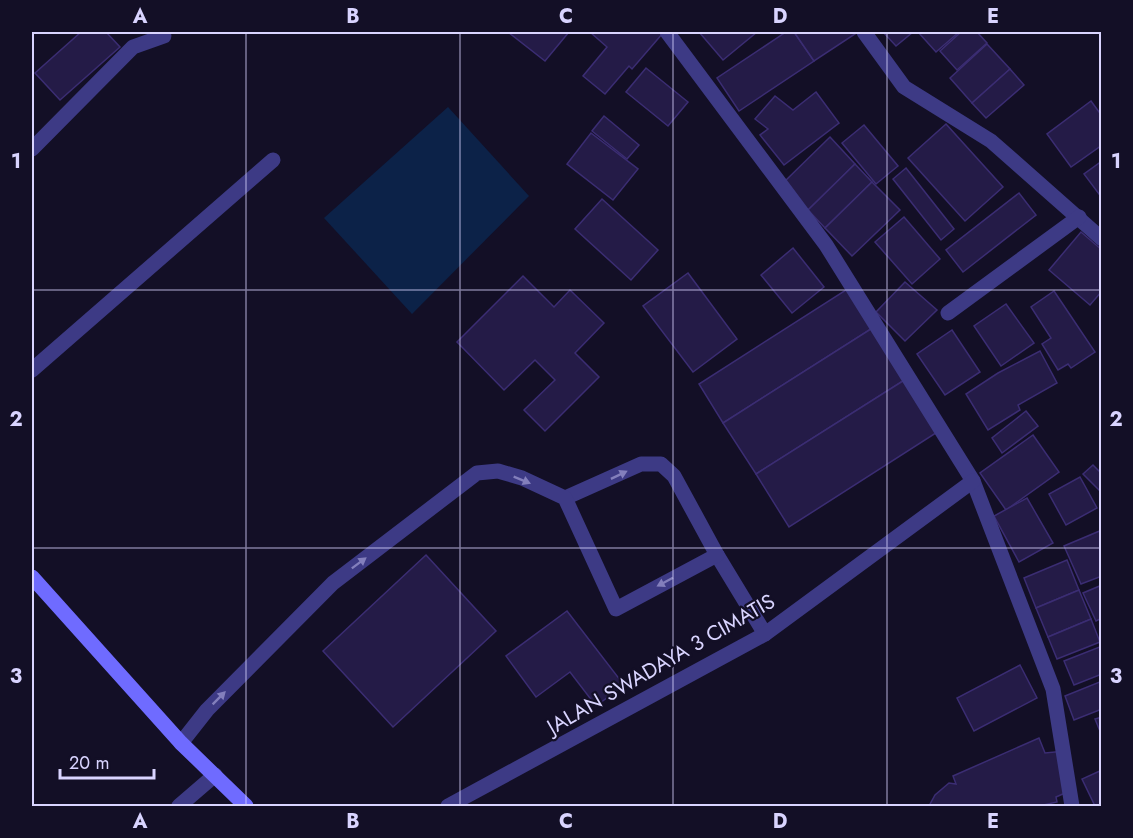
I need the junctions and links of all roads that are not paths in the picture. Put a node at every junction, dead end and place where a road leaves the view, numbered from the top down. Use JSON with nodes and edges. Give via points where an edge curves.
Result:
{"nodes":[{"id":1,"x":667,"y":32,"type":"edge"},
{"id":2,"x":864,"y":32,"type":"edge"},
{"id":3,"x":164,"y":36,"type":"dead end"},
{"id":4,"x":32,"y":149,"type":"edge"},
{"id":5,"x":273,"y":160,"type":"dead end"},
{"id":6,"x":1078,"y":217,"type":"junction"},
{"id":7,"x":1101,"y":239,"type":"edge"},
{"id":8,"x":948,"y":313,"type":"dead end"},
{"id":9,"x":32,"y":370,"type":"edge"},
{"id":10,"x":973,"y":481,"type":"junction"},
{"id":11,"x":565,"y":498,"type":"junction"},
{"id":12,"x":717,"y":555,"type":"junction"},
{"id":13,"x":32,"y":577,"type":"edge"},
{"id":14,"x":765,"y":634,"type":"junction"},
{"id":15,"x":181,"y":743,"type":"junction"},
{"id":16,"x":215,"y":775,"type":"junction"},
{"id":17,"x":179,"y":807,"type":"edge"},
{"id":18,"x":246,"y":807,"type":"edge"},
{"id":19,"x":448,"y":807,"type":"edge"},
{"id":20,"x":1072,"y":807,"type":"edge"}],
"edges":[{"from":1,"to":10,"type":"street","via":[[826,245]]},
{"from":2,"to":6,"type":"street","via":[[904,87],[991,141]]},
{"from":3,"to":4,"type":"street","via":[[133,47]]},
{"from":5,"to":9,"type":"street"},
{"from":6,"to":7,"type":"street"},
{"from":6,"to":8,"type":"street"},
{"from":10,"to":14,"type":"street","name":"JALAN SWADAYA 3 CIMATIS"},
{"from":10,"to":20,"type":"street","via":[[1053,689]]},
{"from":11,"to":12,"type":"street","one_way":true,"via":[[641,464],[661,464],[674,476]]},
{"from":12,"to":11,"type":"street","one_way":true,"via":[[616,609]]},
{"from":15,"to":11,"type":"street","one_way":true,"via":[[207,710],[333,583],[477,473],[498,471]]},
{"from":12,"to":14,"type":"street"},
{"from":13,"to":15,"type":"main road"},
{"from":14,"to":19,"type":"street","name":"JALAN SWADAYA 3 CIMATIS"},
{"from":15,"to":16,"type":"main road"},
{"from":16,"to":17,"type":"street"},
{"from":16,"to":18,"type":"main road"}]}
